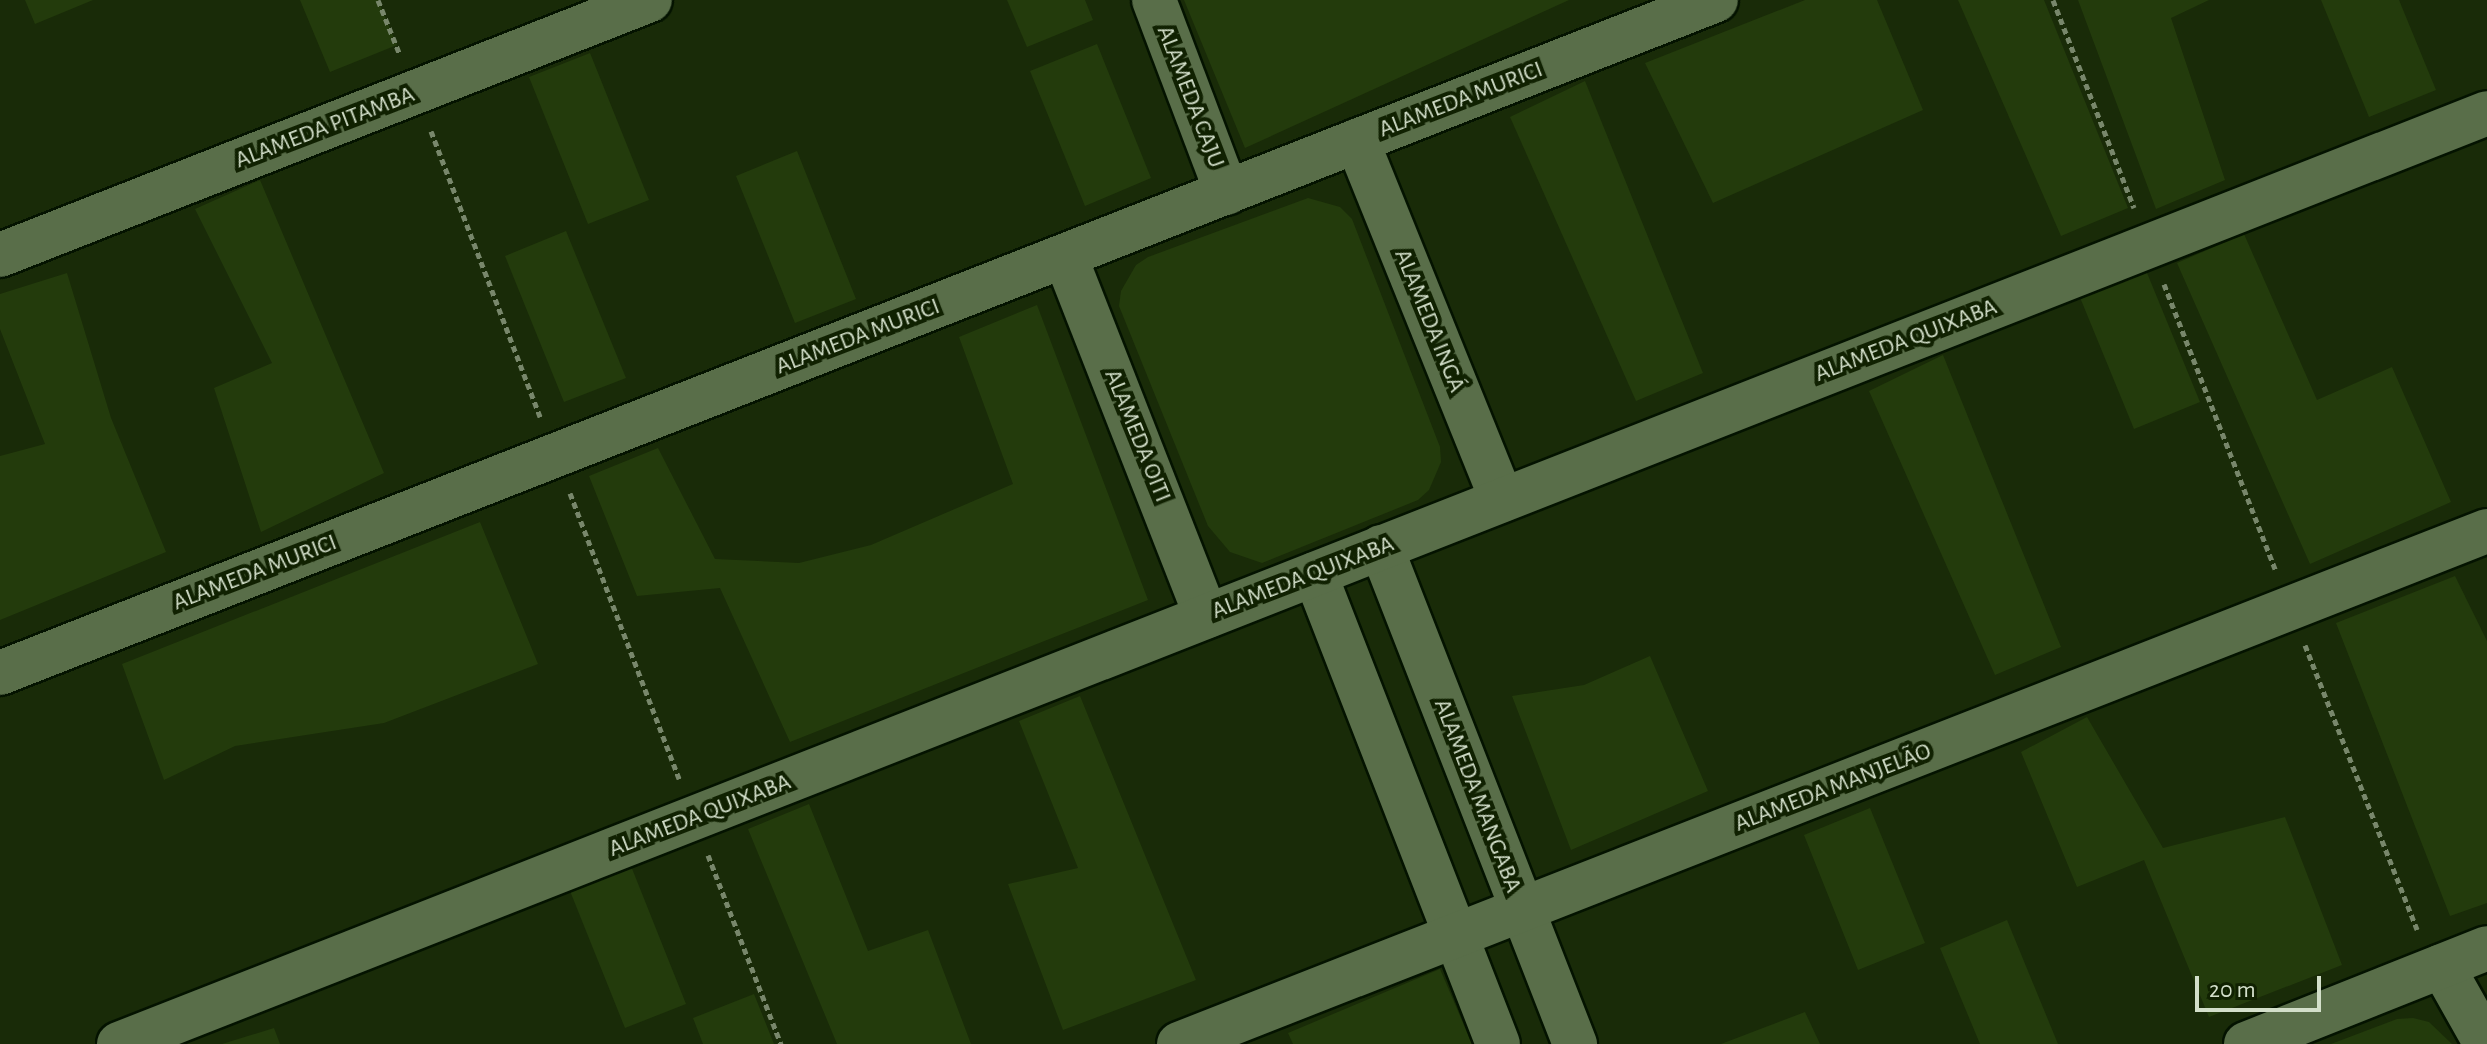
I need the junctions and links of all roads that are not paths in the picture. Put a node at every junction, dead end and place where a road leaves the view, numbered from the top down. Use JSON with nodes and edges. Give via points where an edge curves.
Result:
{"nodes":[{"id":1,"x":650,"y":0,"type":"edge"},
{"id":2,"x":1154,"y":0,"type":"edge"},
{"id":3,"x":1716,"y":0,"type":"edge"},
{"id":4,"x":2487,"y":113,"type":"edge"},
{"id":5,"x":1357,"y":141,"type":"junction"},
{"id":6,"x":1227,"y":193,"type":"junction"},
{"id":7,"x":0,"y":255,"type":"edge"},
{"id":8,"x":1065,"y":256,"type":"junction"},
{"id":9,"x":1502,"y":500,"type":"junction"},
{"id":10,"x":2487,"y":531,"type":"edge"},
{"id":11,"x":1381,"y":547,"type":"junction"},
{"id":12,"x":1315,"y":574,"type":"junction"},
{"id":13,"x":1206,"y":616,"type":"junction"},
{"id":14,"x":0,"y":673,"type":"edge"},
{"id":15,"x":1521,"y":911,"type":"junction"},
{"id":16,"x":1457,"y":936,"type":"junction"},
{"id":17,"x":2487,"y":948,"type":"edge"},
{"id":18,"x":2437,"y":968,"type":"junction"},
{"id":19,"x":119,"y":1044,"type":"edge"},
{"id":20,"x":1179,"y":1044,"type":"edge"},
{"id":21,"x":1498,"y":1044,"type":"edge"},
{"id":22,"x":1575,"y":1044,"type":"edge"},
{"id":23,"x":2246,"y":1044,"type":"edge"},
{"id":24,"x":2486,"y":1044,"type":"edge"}],
"edges":[{"from":1,"to":7,"type":"street","name":"ALAMEDA PITAMBA"},
{"from":2,"to":6,"type":"street","name":"ALAMEDA CAJU"},
{"from":3,"to":5,"type":"street","name":"ALAMEDA MURICI"},
{"from":4,"to":9,"type":"street","name":"ALAMEDA QUIXABA"},
{"from":5,"to":6,"type":"street","name":"ALAMEDA MURICI"},
{"from":5,"to":9,"type":"street","name":"ALAMEDA INGÁ"},
{"from":6,"to":8,"type":"street","name":"ALAMEDA MURICI"},
{"from":8,"to":13,"type":"street","name":"ALAMEDA OITI"},
{"from":8,"to":14,"type":"street","name":"ALAMEDA MURICI"},
{"from":9,"to":11,"type":"street","name":"ALAMEDA QUIXABA"},
{"from":10,"to":15,"type":"street","name":"ALAMEDA MANJELÃO"},
{"from":11,"to":12,"type":"street","name":"ALAMEDA QUIXABA"},
{"from":11,"to":15,"type":"street","name":"ALAMEDA MANGABA"},
{"from":12,"to":13,"type":"street","name":"ALAMEDA QUIXABA"},
{"from":12,"to":16,"type":"street"},
{"from":13,"to":19,"type":"street","name":"ALAMEDA QUIXABA"},
{"from":15,"to":16,"type":"street","name":"ALAMEDA MANJELÃO"},
{"from":15,"to":22,"type":"street","name":"ALAMEDA MANGABA"},
{"from":16,"to":20,"type":"street","name":"ALAMEDA MANJELÃO"},
{"from":16,"to":21,"type":"street"},
{"from":17,"to":18,"type":"street"},
{"from":18,"to":23,"type":"street"},
{"from":18,"to":24,"type":"street"}]}
